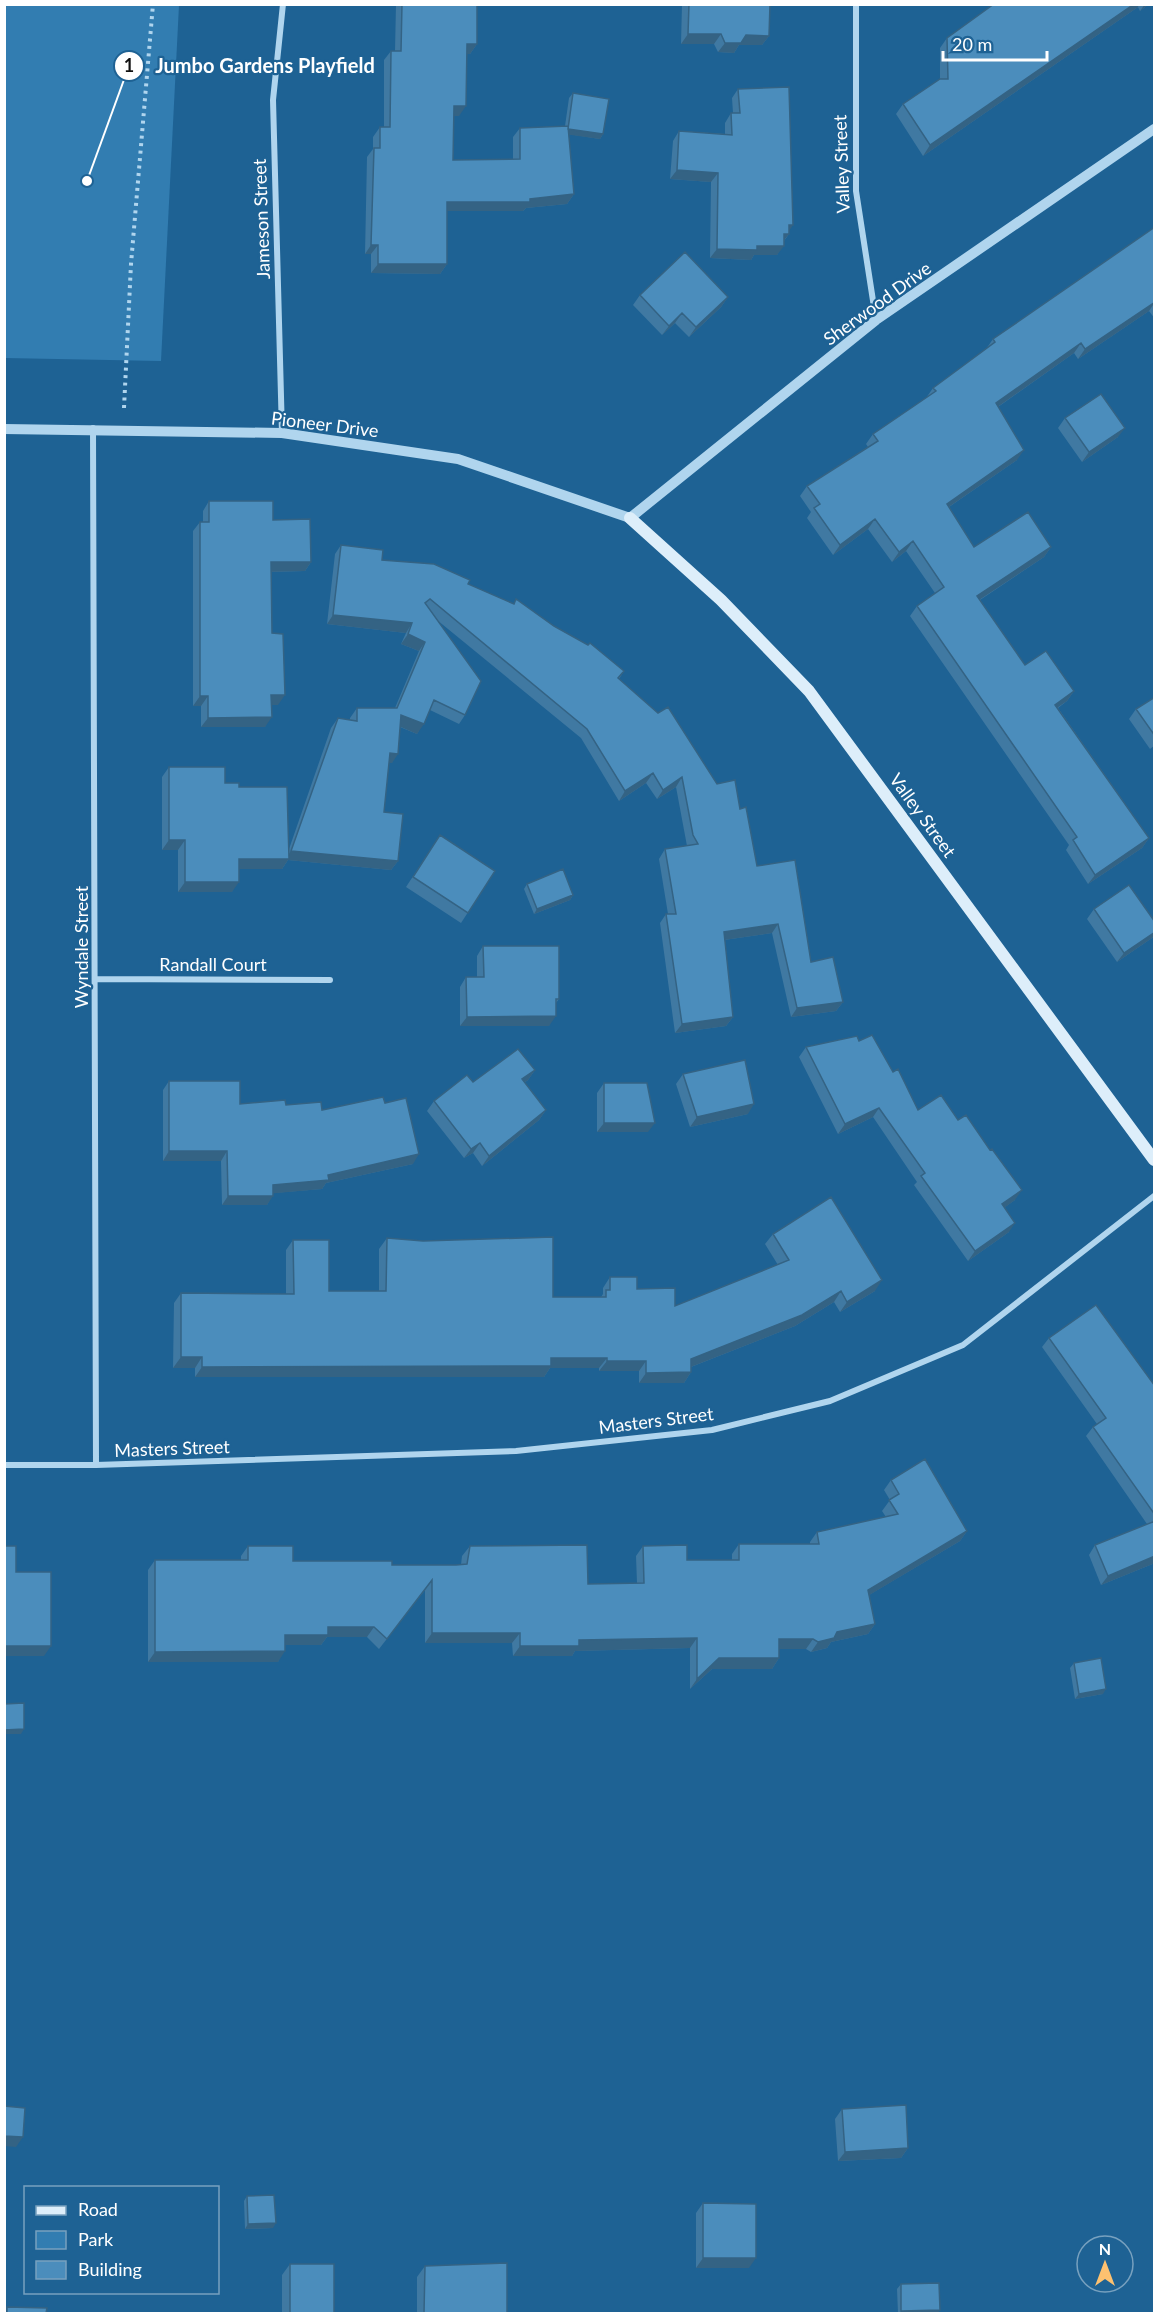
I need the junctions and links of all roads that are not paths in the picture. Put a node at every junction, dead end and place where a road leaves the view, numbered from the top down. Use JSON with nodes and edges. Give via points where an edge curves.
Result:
{"nodes":[{"id":1,"x":283,"y":4,"type":"edge"},
{"id":2,"x":856,"y":4,"type":"edge"},
{"id":3,"x":1155,"y":129,"type":"edge"},
{"id":4,"x":876,"y":320,"type":"junction"},
{"id":5,"x":93,"y":428,"type":"junction"},
{"id":6,"x":4,"y":429,"type":"edge"},
{"id":7,"x":282,"y":433,"type":"junction"},
{"id":8,"x":630,"y":518,"type":"junction"},
{"id":9,"x":96,"y":979,"type":"junction"},
{"id":10,"x":330,"y":980,"type":"dead end"},
{"id":11,"x":1155,"y":1160,"type":"edge"},
{"id":12,"x":1155,"y":1196,"type":"edge"},
{"id":13,"x":4,"y":1465,"type":"edge"},
{"id":14,"x":96,"y":1465,"type":"junction"}],
"edges":[{"from":1,"to":7,"type":"street","name":"Jameson Street","via":[[273,100]]},
{"from":2,"to":4,"type":"street","name":"Valley Street","via":[[856,191]]},
{"from":3,"to":4,"type":"street","name":"Sherwood Drive"},
{"from":4,"to":8,"type":"street","name":"Sherwood Drive"},
{"from":5,"to":6,"type":"street","name":"Pioneer Drive"},
{"from":5,"to":7,"type":"street","name":"Pioneer Drive"},
{"from":5,"to":9,"type":"street","name":"Wyndale Street"},
{"from":7,"to":8,"type":"street","name":"Pioneer Drive","via":[[458,459]]},
{"from":8,"to":11,"type":"main road","name":"Valley Street","via":[[721,600],[809,691]]},
{"from":9,"to":10,"type":"street","name":"Randall Court"},
{"from":9,"to":14,"type":"street","name":"Wyndale Street"},
{"from":12,"to":14,"type":"street","name":"Masters Street","via":[[963,1345],[830,1401],[712,1430],[516,1451]]},
{"from":13,"to":14,"type":"street","name":"Masters Street"}]}
